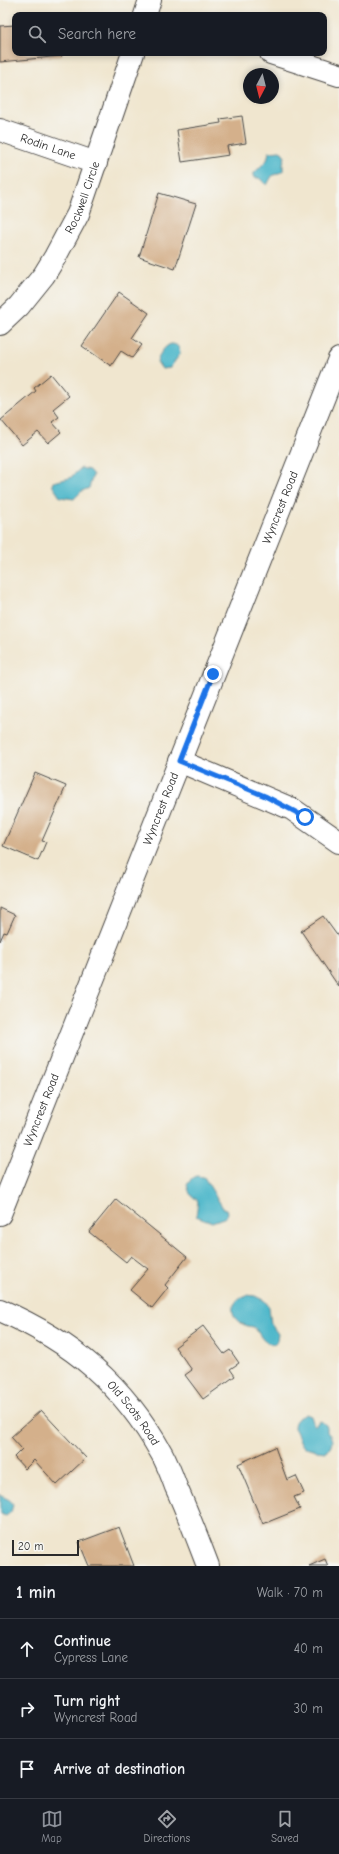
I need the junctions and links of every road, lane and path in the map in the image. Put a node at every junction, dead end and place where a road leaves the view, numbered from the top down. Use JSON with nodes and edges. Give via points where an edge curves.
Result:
{"nodes":[{"id":1,"x":132,"y":56,"type":"edge"},
{"id":2,"x":280,"y":56,"type":"edge"},
{"id":3,"x":339,"y":75,"type":"edge"},
{"id":4,"x":0,"y":130,"type":"edge"},
{"id":5,"x":96,"y":162,"type":"junction"},
{"id":6,"x":0,"y":324,"type":"edge"},
{"id":7,"x":339,"y":359,"type":"edge"},
{"id":8,"x":179,"y":761,"type":"junction"},
{"id":9,"x":339,"y":842,"type":"edge"},
{"id":10,"x":0,"y":1214,"type":"edge"},
{"id":11,"x":0,"y":1310,"type":"edge"},
{"id":12,"x":208,"y":1566,"type":"edge"}],
"edges":[{"from":1,"to":5,"type":"street","name":"Rockwell Circle"},
{"from":2,"to":3,"type":"street"},
{"from":4,"to":5,"type":"street","name":"Rodin Lane"},
{"from":5,"to":6,"type":"street","name":"Rockwell Circle","via":[[78,214],[55,257],[18,306]]},
{"from":7,"to":8,"type":"street","name":"Wyncrest Road"},
{"from":8,"to":9,"type":"street","via":[[292,809]]},
{"from":8,"to":10,"type":"street","name":"Wyncrest Road"},
{"from":11,"to":12,"type":"street","name":"Old Scots Road","via":[[25,1321],[69,1347],[120,1392],[162,1455]]}]}
